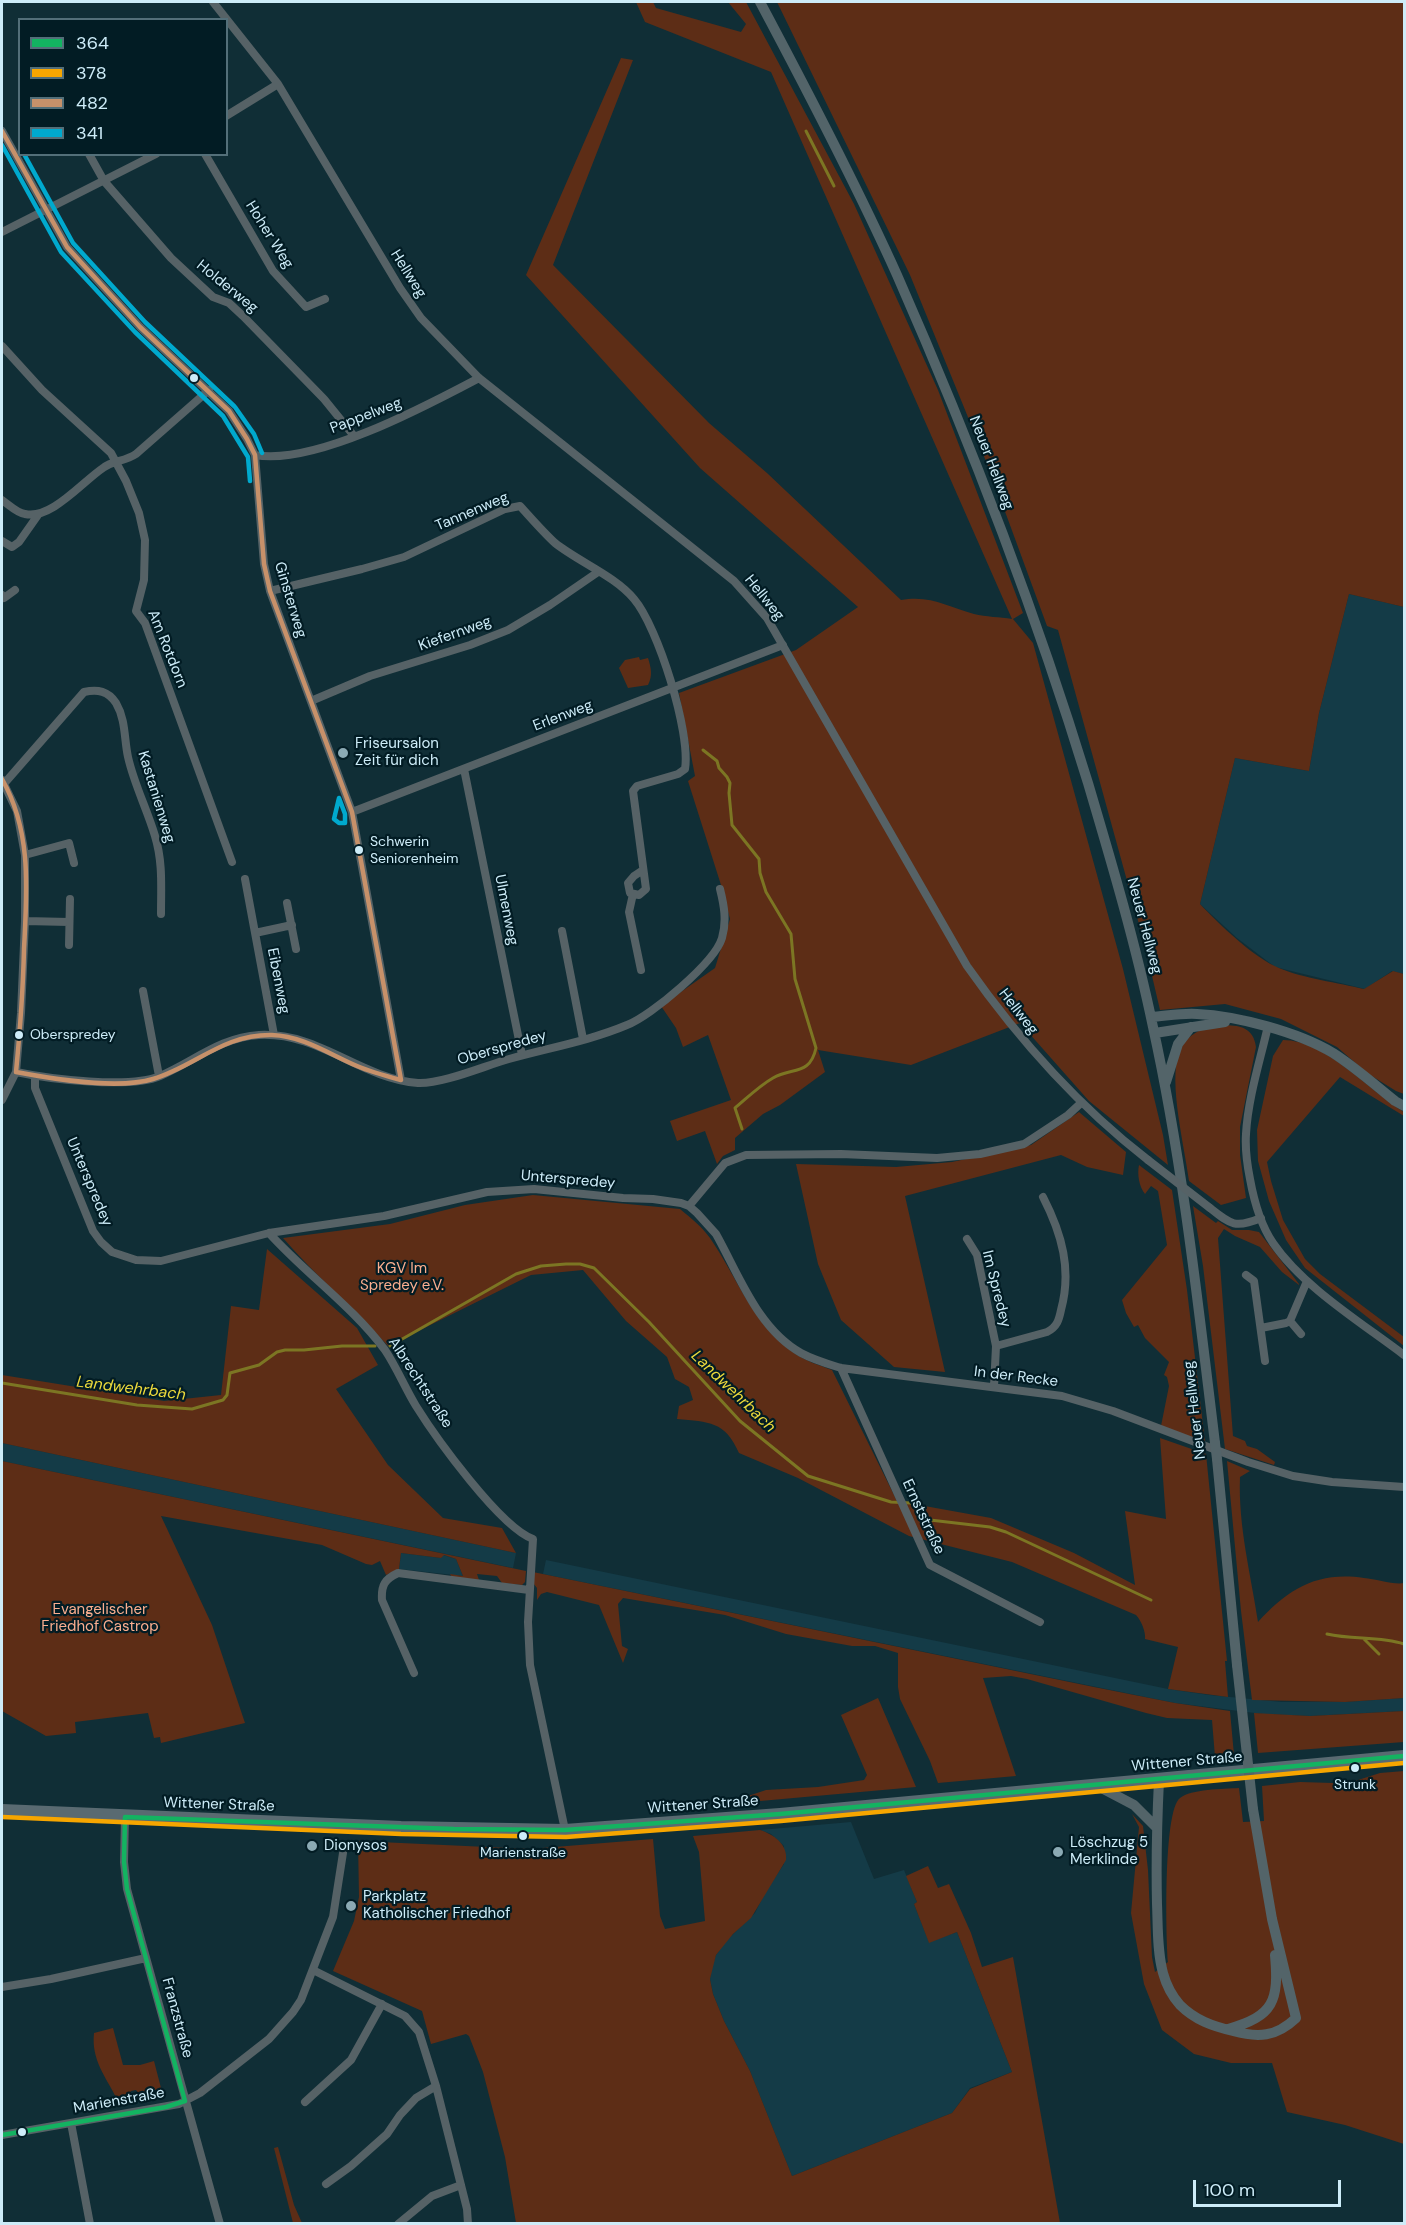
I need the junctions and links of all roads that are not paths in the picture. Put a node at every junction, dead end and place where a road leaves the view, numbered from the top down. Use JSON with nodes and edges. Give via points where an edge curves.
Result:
{"nodes":[{"id":1,"x":213,"y":2,"type":"edge"},
{"id":2,"x":760,"y":2,"type":"edge"},
{"id":3,"x":226,"y":18,"type":"edge"},
{"id":4,"x":228,"y":21,"type":"edge"},
{"id":5,"x":278,"y":84,"type":"junction"},
{"id":6,"x":228,"y":115,"type":"edge"},
{"id":7,"x":2,"y":131,"type":"edge"},
{"id":8,"x":90,"y":156,"type":"edge"},
{"id":9,"x":152,"y":156,"type":"edge"},
{"id":10,"x":206,"y":156,"type":"edge"},
{"id":11,"x":104,"y":181,"type":"junction"},
{"id":12,"x":46,"y":211,"type":"junction"},
{"id":13,"x":2,"y":232,"type":"edge"},
{"id":14,"x":325,"y":299,"type":"dead end"},
{"id":15,"x":2,"y":346,"type":"edge"},
{"id":16,"x":479,"y":378,"type":"junction"},
{"id":17,"x":209,"y":390,"type":"junction"},
{"id":18,"x":354,"y":436,"type":"junction"},
{"id":19,"x":255,"y":455,"type":"junction"},
{"id":20,"x":115,"y":462,"type":"junction"},
{"id":21,"x":2,"y":500,"type":"edge"},
{"id":22,"x":38,"y":515,"type":"junction"},
{"id":23,"x":2,"y":541,"type":"edge"},
{"id":24,"x":598,"y":572,"type":"junction"},
{"id":25,"x":15,"y":590,"type":"dead end"},
{"id":26,"x":270,"y":591,"type":"junction"},
{"id":27,"x":2,"y":595,"type":"edge"},
{"id":28,"x":783,"y":645,"type":"junction"},
{"id":29,"x":672,"y":687,"type":"junction"},
{"id":30,"x":311,"y":701,"type":"junction"},
{"id":31,"x":464,"y":769,"type":"junction"},
{"id":32,"x":2,"y":783,"type":"edge"},
{"id":33,"x":352,"y":812,"type":"junction"},
{"id":34,"x":25,"y":855,"type":"junction"},
{"id":35,"x":232,"y":862,"type":"dead end"},
{"id":36,"x":74,"y":863,"type":"dead end"},
{"id":37,"x":643,"y":870,"type":"junction"},
{"id":38,"x":245,"y":879,"type":"dead end"},
{"id":39,"x":720,"y":889,"type":"dead end"},
{"id":40,"x":633,"y":894,"type":"junction"},
{"id":41,"x":70,"y":899,"type":"dead end"},
{"id":42,"x":287,"y":903,"type":"dead end"},
{"id":43,"x":161,"y":914,"type":"dead end"},
{"id":44,"x":25,"y":921,"type":"junction"},
{"id":45,"x":69,"y":922,"type":"junction"},
{"id":46,"x":292,"y":926,"type":"junction"},
{"id":47,"x":562,"y":931,"type":"dead end"},
{"id":48,"x":255,"y":933,"type":"junction"},
{"id":49,"x":69,"y":945,"type":"dead end"},
{"id":50,"x":296,"y":949,"type":"dead end"},
{"id":51,"x":640,"y":970,"type":"dead end"},
{"id":52,"x":143,"y":991,"type":"dead end"},
{"id":53,"x":1151,"y":1017,"type":"junction"},
{"id":54,"x":1239,"y":1021,"type":"junction"},
{"id":55,"x":1268,"y":1026,"type":"junction"},
{"id":56,"x":1191,"y":1027,"type":"junction"},
{"id":57,"x":1155,"y":1033,"type":"junction"},
{"id":58,"x":274,"y":1035,"type":"junction"},
{"id":59,"x":583,"y":1039,"type":"junction"},
{"id":60,"x":522,"y":1055,"type":"junction"},
{"id":61,"x":16,"y":1072,"type":"junction"},
{"id":62,"x":35,"y":1076,"type":"junction"},
{"id":63,"x":159,"y":1076,"type":"junction"},
{"id":64,"x":401,"y":1080,"type":"junction"},
{"id":65,"x":1165,"y":1086,"type":"junction"},
{"id":66,"x":2,"y":1100,"type":"edge"},
{"id":67,"x":1082,"y":1103,"type":"junction"},
{"id":68,"x":1404,"y":1106,"type":"edge"},
{"id":69,"x":1043,"y":1197,"type":"dead end"},
{"id":70,"x":689,"y":1206,"type":"junction"},
{"id":71,"x":1261,"y":1218,"type":"junction"},
{"id":72,"x":269,"y":1233,"type":"junction"},
{"id":73,"x":967,"y":1239,"type":"dead end"},
{"id":74,"x":1246,"y":1275,"type":"dead end"},
{"id":75,"x":1307,"y":1281,"type":"junction"},
{"id":76,"x":1290,"y":1321,"type":"junction"},
{"id":77,"x":1261,"y":1328,"type":"junction"},
{"id":78,"x":1301,"y":1334,"type":"dead end"},
{"id":79,"x":996,"y":1346,"type":"junction"},
{"id":80,"x":1404,"y":1355,"type":"edge"},
{"id":81,"x":1265,"y":1361,"type":"dead end"},
{"id":82,"x":841,"y":1368,"type":"junction"},
{"id":83,"x":994,"y":1387,"type":"junction"},
{"id":84,"x":1404,"y":1487,"type":"edge"},
{"id":85,"x":529,"y":1590,"type":"junction"},
{"id":86,"x":1040,"y":1622,"type":"dead end"},
{"id":87,"x":414,"y":1672,"type":"dead end"},
{"id":88,"x":1404,"y":1756,"type":"edge"},
{"id":89,"x":1159,"y":1780,"type":"junction"},
{"id":90,"x":1096,"y":1785,"type":"junction"},
{"id":91,"x":2,"y":1810,"type":"edge"},
{"id":92,"x":125,"y":1817,"type":"junction"},
{"id":93,"x":1157,"y":1828,"type":"junction"},
{"id":94,"x":565,"y":1830,"type":"junction"},
{"id":95,"x":343,"y":1853,"type":"dead end"},
{"id":96,"x":1272,"y":1919,"type":"junction"},
{"id":97,"x":146,"y":1958,"type":"junction"},
{"id":98,"x":313,"y":1970,"type":"junction"},
{"id":99,"x":2,"y":1987,"type":"edge"},
{"id":100,"x":382,"y":2004,"type":"junction"},
{"id":101,"x":1225,"y":2030,"type":"junction"},
{"id":102,"x":436,"y":2086,"type":"junction"},
{"id":103,"x":185,"y":2101,"type":"junction"},
{"id":104,"x":305,"y":2102,"type":"dead end"},
{"id":105,"x":71,"y":2123,"type":"junction"},
{"id":106,"x":2,"y":2135,"type":"edge"},
{"id":107,"x":326,"y":2184,"type":"dead end"},
{"id":108,"x":461,"y":2185,"type":"junction"},
{"id":109,"x":90,"y":2223,"type":"edge"},
{"id":110,"x":220,"y":2223,"type":"edge"},
{"id":111,"x":398,"y":2223,"type":"edge"},
{"id":112,"x":468,"y":2223,"type":"edge"}],
"edges":[{"from":1,"to":3,"type":"street","name":"Hellweg"},
{"from":2,"to":53,"type":"main road","name":"Neuer Hellweg","via":[[891,262],[966,436],[1063,703],[1131,930]]},
{"from":4,"to":5,"type":"street","name":"Hellweg"},
{"from":5,"to":6,"type":"street"},
{"from":5,"to":16,"type":"street","name":"Hellweg","via":[[400,288],[421,318]]},
{"from":7,"to":12,"type":"street","name":"Ginsterweg"},
{"from":8,"to":11,"type":"street","name":"Holderweg"},
{"from":9,"to":11,"type":"street"},
{"from":10,"to":14,"type":"street","name":"Hoher Weg","via":[[273,271],[306,306]]},
{"from":11,"to":12,"type":"street"},
{"from":11,"to":18,"type":"street","name":"Holderweg","via":[[171,258],[213,297],[229,303],[243,316],[324,399]]},
{"from":12,"to":13,"type":"street"},
{"from":12,"to":17,"type":"street","name":"Ginsterweg","via":[[67,247],[109,295]]},
{"from":15,"to":20,"type":"street","name":"Am Rotdorn","via":[[42,390],[111,453]]},
{"from":16,"to":18,"type":"street","name":"Pappelweg","via":[[416,411]]},
{"from":16,"to":28,"type":"street","name":"Hellweg","via":[[734,581],[767,618]]},
{"from":17,"to":19,"type":"street","name":"Ginsterweg","via":[[229,411]]},
{"from":17,"to":20,"type":"street","via":[[136,454]]},
{"from":18,"to":19,"type":"street","name":"Pappelweg","via":[[306,452]]},
{"from":19,"to":26,"type":"street","name":"Ginsterweg","via":[[264,564]]},
{"from":20,"to":22,"type":"street"},
{"from":20,"to":35,"type":"street","name":"Am Rotdorn","via":[[139,513],[145,540],[144,580],[136,611],[145,624]]},
{"from":21,"to":22,"type":"street","via":[[23,514]]},
{"from":22,"to":23,"type":"street","via":[[20,542],[12,547]]},
{"from":24,"to":26,"type":"street","name":"Tannenweg","via":[[555,542],[520,506],[505,509],[404,557]]},
{"from":24,"to":29,"type":"street","name":"Tannenweg","via":[[633,598],[644,612]]},
{"from":24,"to":30,"type":"street","name":"Kiefernweg","via":[[508,630],[370,676]]},
{"from":25,"to":27,"type":"street"},
{"from":26,"to":30,"type":"street","name":"Ginsterweg"},
{"from":28,"to":29,"type":"street","name":"Erlenweg"},
{"from":28,"to":67,"type":"street","name":"Hellweg","via":[[967,966],[1023,1041]]},
{"from":29,"to":31,"type":"street","name":"Erlenweg"},
{"from":29,"to":37,"type":"street","name":"Tannenweg","via":[[686,748],[686,769],[637,786],[633,791]]},
{"from":30,"to":33,"type":"street","name":"Ginsterweg"},
{"from":31,"to":33,"type":"street","name":"Erlenweg"},
{"from":31,"to":60,"type":"street","name":"Ulmenweg"},
{"from":32,"to":34,"type":"street","via":[[17,810]]},
{"from":32,"to":43,"type":"street","name":"Kastanienweg","via":[[84,692],[106,693],[116,703],[123,720],[127,755],[155,836],[161,870]]},
{"from":33,"to":64,"type":"street","name":"Ginsterweg"},
{"from":34,"to":36,"type":"street","via":[[69,843]]},
{"from":34,"to":44,"type":"street"},
{"from":37,"to":40,"type":"street","via":[[628,884]]},
{"from":37,"to":40,"type":"street","via":[[646,889],[639,895]]},
{"from":38,"to":48,"type":"street","name":"Eibenweg"},
{"from":39,"to":59,"type":"street","name":"Oberspredey","via":[[726,923],[722,940],[705,966],[630,1024]]},
{"from":40,"to":51,"type":"street","via":[[629,912]]},
{"from":41,"to":45,"type":"street"},
{"from":42,"to":46,"type":"street","name":"Eibenweg"},
{"from":44,"to":45,"type":"street"},
{"from":44,"to":61,"type":"street"},
{"from":45,"to":49,"type":"street"},
{"from":46,"to":48,"type":"street","name":"Eibenweg"},
{"from":46,"to":50,"type":"street","name":"Eibenweg"},
{"from":47,"to":59,"type":"street"},
{"from":48,"to":58,"type":"street","name":"Eibenweg"},
{"from":52,"to":63,"type":"street"},
{"from":53,"to":54,"type":"main road","via":[[1197,1014]]},
{"from":53,"to":57,"type":"main road","name":"Neuer Hellweg"},
{"from":54,"to":55,"type":"main road"},
{"from":54,"to":56,"type":"main road"},
{"from":55,"to":68,"type":"main road","via":[[1333,1053]]},
{"from":55,"to":71,"type":"street","via":[[1246,1132],[1246,1154]]},
{"from":56,"to":57,"type":"main road"},
{"from":56,"to":65,"type":"main road","via":[[1178,1044]]},
{"from":57,"to":65,"type":"main road","name":"Neuer Hellweg"},
{"from":58,"to":63,"type":"street","name":"Oberspredey","via":[[232,1039]]},
{"from":58,"to":64,"type":"street","name":"Oberspredey","via":[[301,1039],[357,1066]]},
{"from":59,"to":60,"type":"street","name":"Oberspredey"},
{"from":60,"to":64,"type":"street","name":"Oberspredey","via":[[435,1082]]},
{"from":61,"to":62,"type":"street","name":"Oberspredey"},
{"from":61,"to":66,"type":"street"},
{"from":62,"to":63,"type":"street","name":"Oberspredey","via":[[130,1083]]},
{"from":62,"to":72,"type":"street","name":"Unterspredey","via":[[35,1088],[93,1231],[112,1252],[136,1260],[161,1262]]},
{"from":65,"to":96,"type":"main road","name":"Neuer Hellweg","bridge":true,"via":[[1215,1443],[1253,1809]]},
{"from":67,"to":70,"type":"street","via":[[1024,1144],[980,1154],[937,1158],[746,1155],[725,1163]]},
{"from":67,"to":71,"type":"street","name":"Hellweg","bridge":true,"via":[[1118,1137],[1228,1222],[1243,1225]]},
{"from":69,"to":79,"type":"street","name":"Im Spredey","via":[[1052,1214],[1067,1271],[1058,1322],[1047,1332]]},
{"from":70,"to":72,"type":"street","name":"Unterspredey","via":[[653,1199],[514,1189],[394,1214]]},
{"from":70,"to":82,"type":"street","name":"In der Recke","via":[[716,1234],[749,1296],[777,1334],[801,1353]]},
{"from":71,"to":75,"type":"street","via":[[1272,1242]]},
{"from":72,"to":85,"type":"street","name":"Albrechtstraße","via":[[291,1258],[351,1310],[385,1350],[416,1406],[458,1465],[510,1524],[533,1539]]},
{"from":73,"to":79,"type":"street","name":"Im Spredey","via":[[977,1255]]},
{"from":74,"to":77,"type":"street","via":[[1254,1281]]},
{"from":75,"to":76,"type":"street"},
{"from":75,"to":80,"type":"street"},
{"from":76,"to":77,"type":"street"},
{"from":76,"to":78,"type":"street"},
{"from":77,"to":81,"type":"street"},
{"from":79,"to":83,"type":"street","name":"Im Spredey"},
{"from":82,"to":83,"type":"street","name":"In der Recke"},
{"from":82,"to":86,"type":"street","name":"Ernststraße","via":[[930,1565]]},
{"from":83,"to":84,"type":"street","name":"In der Recke","via":[[1044,1392],[1089,1403],[1293,1476]]},
{"from":85,"to":87,"type":"street","via":[[398,1573],[385,1580],[382,1600]]},
{"from":85,"to":94,"type":"street","name":"Albrechtstraße","via":[[528,1646],[533,1682]]},
{"from":88,"to":89,"type":"main road","name":"Wittener Straße"},
{"from":89,"to":90,"type":"main road","name":"Wittener Straße"},
{"from":89,"to":93,"type":"main road","name":"Neuer Hellweg"},
{"from":90,"to":93,"type":"main road","via":[[1134,1805]]},
{"from":90,"to":94,"type":"main road","name":"Wittener Straße"},
{"from":91,"to":92,"type":"main road","name":"Wittener Straße"},
{"from":92,"to":94,"type":"main road","name":"Wittener Straße"},
{"from":92,"to":97,"type":"street","name":"Franzstraße","via":[[127,1889]]},
{"from":93,"to":101,"type":"main road","name":"Neuer Hellweg","via":[[1158,1926],[1163,1972],[1179,2004],[1207,2024]]},
{"from":95,"to":98,"type":"street","name":"Marienstraße","via":[[333,1917]]},
{"from":96,"to":101,"type":"main road","name":"Neuer Hellweg","via":[[1277,1983],[1274,1997],[1258,2018]]},
{"from":96,"to":101,"type":"main road","name":"Neuer Hellweg","via":[[1296,2018],[1273,2034],[1248,2036]]},
{"from":97,"to":99,"type":"street"},
{"from":97,"to":103,"type":"street","name":"Franzstraße"},
{"from":98,"to":100,"type":"street"},
{"from":98,"to":103,"type":"street","name":"Marienstraße","via":[[301,2000],[276,2032]]},
{"from":100,"to":102,"type":"street","via":[[405,2016],[419,2032]]},
{"from":100,"to":104,"type":"street","via":[[351,2060]]},
{"from":102,"to":107,"type":"street","via":[[416,2098],[387,2134]]},
{"from":102,"to":108,"type":"street"},
{"from":103,"to":105,"type":"street","name":"Marienstraße"},
{"from":103,"to":110,"type":"street","name":"Franzstraße"},
{"from":105,"to":106,"type":"street","name":"Marienstraße"},
{"from":105,"to":109,"type":"street"},
{"from":108,"to":111,"type":"street","via":[[432,2196]]},
{"from":108,"to":112,"type":"street"}]}
